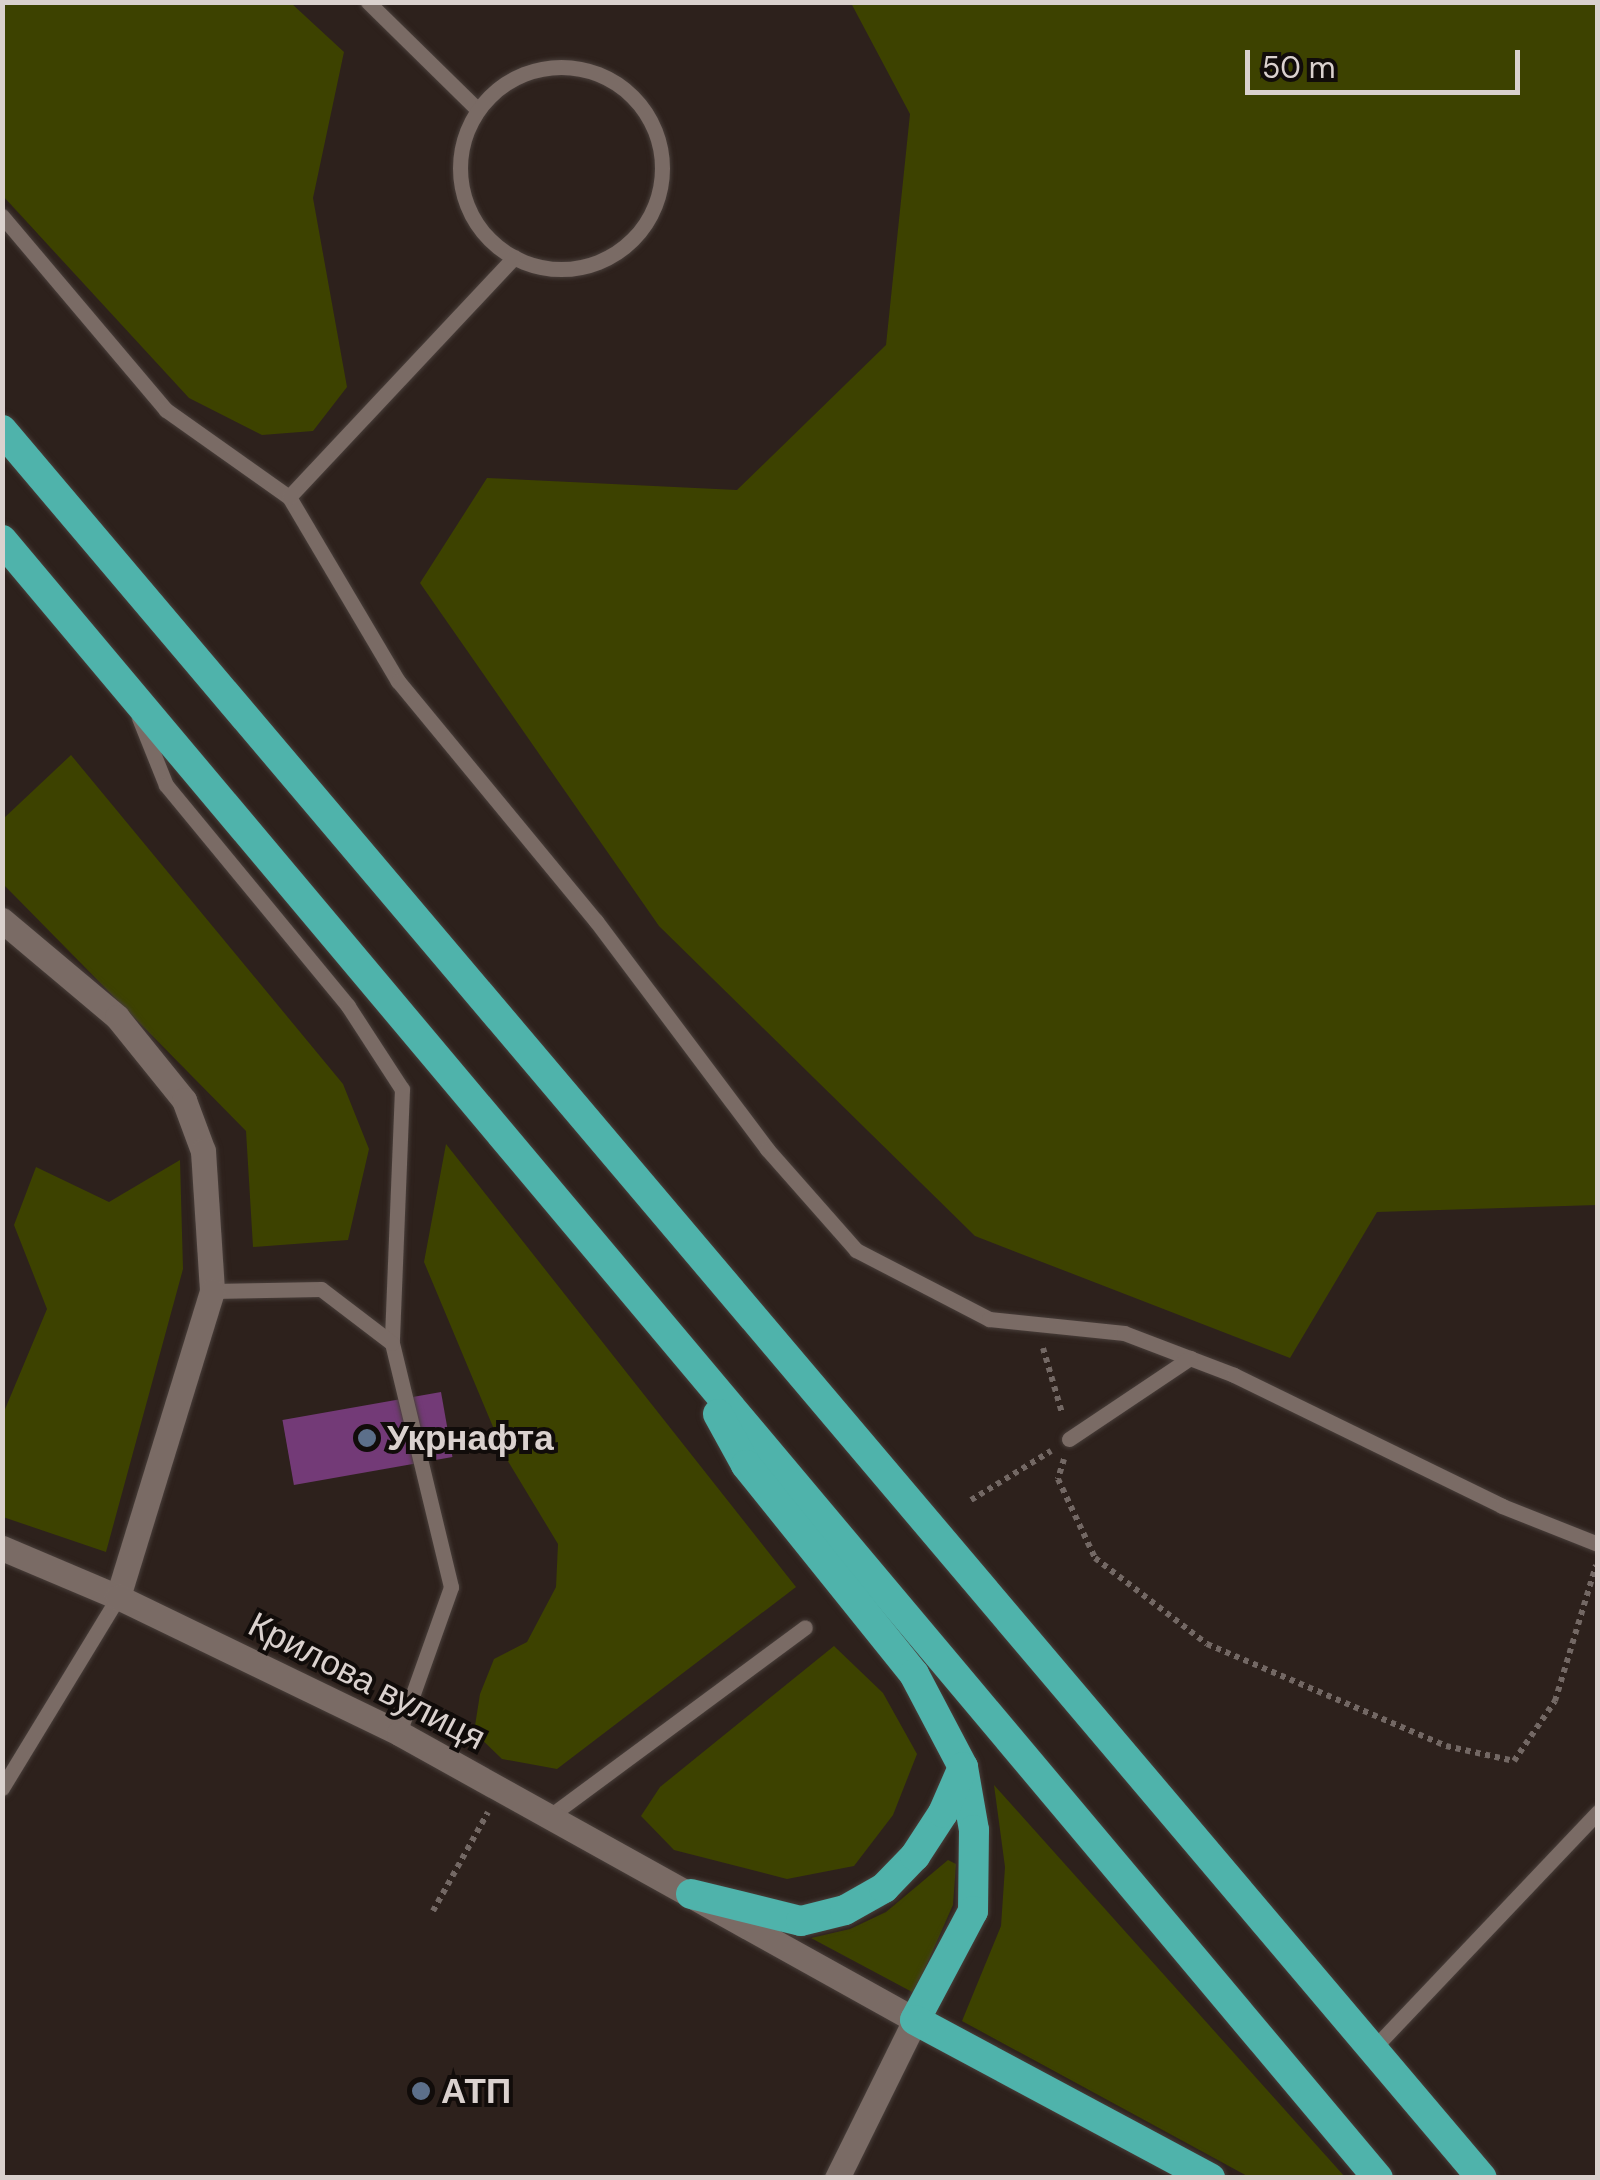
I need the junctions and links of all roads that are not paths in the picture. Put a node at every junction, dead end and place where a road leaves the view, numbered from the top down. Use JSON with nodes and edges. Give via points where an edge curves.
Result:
{"nodes":[{"id":1,"x":368,"y":2,"type":"edge"},
{"id":2,"x":478,"y":110,"type":"junction"},
{"id":3,"x":2,"y":216,"type":"edge"},
{"id":4,"x":514,"y":257,"type":"junction"},
{"id":5,"x":2,"y":430,"type":"edge"},
{"id":6,"x":288,"y":497,"type":"junction"},
{"id":7,"x":2,"y":540,"type":"edge"},
{"id":8,"x":126,"y":686,"type":"junction"},
{"id":9,"x":2,"y":920,"type":"edge"},
{"id":10,"x":212,"y":1291,"type":"junction"},
{"id":11,"x":392,"y":1344,"type":"junction"},
{"id":12,"x":686,"y":1354,"type":"junction"},
{"id":13,"x":1190,"y":1358,"type":"junction"},
{"id":14,"x":1068,"y":1439,"type":"road end"},
{"id":15,"x":1598,"y":1544,"type":"edge"},
{"id":16,"x":2,"y":1548,"type":"edge"},
{"id":17,"x":118,"y":1596,"type":"junction"},
{"id":18,"x":805,"y":1626,"type":"dead end"},
{"id":19,"x":399,"y":1733,"type":"junction"},
{"id":20,"x":962,"y":1767,"type":"junction"},
{"id":21,"x":2,"y":1788,"type":"edge"},
{"id":22,"x":1598,"y":1812,"type":"edge"},
{"id":23,"x":550,"y":1816,"type":"junction"},
{"id":24,"x":691,"y":1894,"type":"junction"},
{"id":25,"x":915,"y":2020,"type":"junction"},
{"id":26,"x":1372,"y":2050,"type":"junction"},
{"id":27,"x":838,"y":2178,"type":"edge"},
{"id":28,"x":1210,"y":2178,"type":"edge"},
{"id":29,"x":1378,"y":2178,"type":"edge"},
{"id":30,"x":1482,"y":2178,"type":"edge"}],
"edges":[{"from":1,"to":2,"type":"lane"},
{"from":2,"to":4,"type":"lane","via":[[466,133],[461,185],[484,233]]},
{"from":2,"to":4,"type":"lane","via":[[496,90],[530,72],[596,72],[639,103],[662,150],[657,203],[627,246],[580,268],[553,269]]},
{"from":3,"to":6,"type":"lane","via":[[166,410]]},
{"from":4,"to":6,"type":"lane"},
{"from":5,"to":26,"type":"highway"},
{"from":6,"to":13,"type":"lane","via":[[398,681],[596,921],[767,1149],[856,1250],[989,1318],[1124,1332]]},
{"from":7,"to":8,"type":"highway"},
{"from":8,"to":11,"type":"lane","via":[[166,785],[348,1006],[402,1089]]},
{"from":8,"to":12,"type":"highway"},
{"from":9,"to":10,"type":"street","via":[[117,1017],[184,1100],[203,1151]]},
{"from":10,"to":11,"type":"lane","via":[[322,1289]]},
{"from":10,"to":17,"type":"street"},
{"from":11,"to":19,"type":"lane","via":[[451,1587]]},
{"from":12,"to":20,"type":"highway","via":[[746,1466],[914,1674]]},
{"from":12,"to":29,"type":"highway"},
{"from":13,"to":14,"type":"lane"},
{"from":13,"to":15,"type":"lane","via":[[1502,1506]]},
{"from":16,"to":17,"type":"street","name":"Крилова вулиця"},
{"from":17,"to":19,"type":"street","name":"Крилова вулиця"},
{"from":17,"to":21,"type":"lane"},
{"from":18,"to":23,"type":"lane"},
{"from":19,"to":23,"type":"street","name":"Крилова вулиця"},
{"from":20,"to":24,"type":"highway","via":[[944,1813],[916,1856],[884,1888],[844,1910],[801,1921]]},
{"from":20,"to":25,"type":"highway","via":[[974,1830],[973,1911]]},
{"from":22,"to":26,"type":"lane"},
{"from":23,"to":24,"type":"street","name":"Крилова вулиця"},
{"from":24,"to":25,"type":"street","name":"Крилова вулиця"},
{"from":25,"to":27,"type":"street"},
{"from":25,"to":28,"type":"highway"},
{"from":26,"to":30,"type":"highway"}]}
